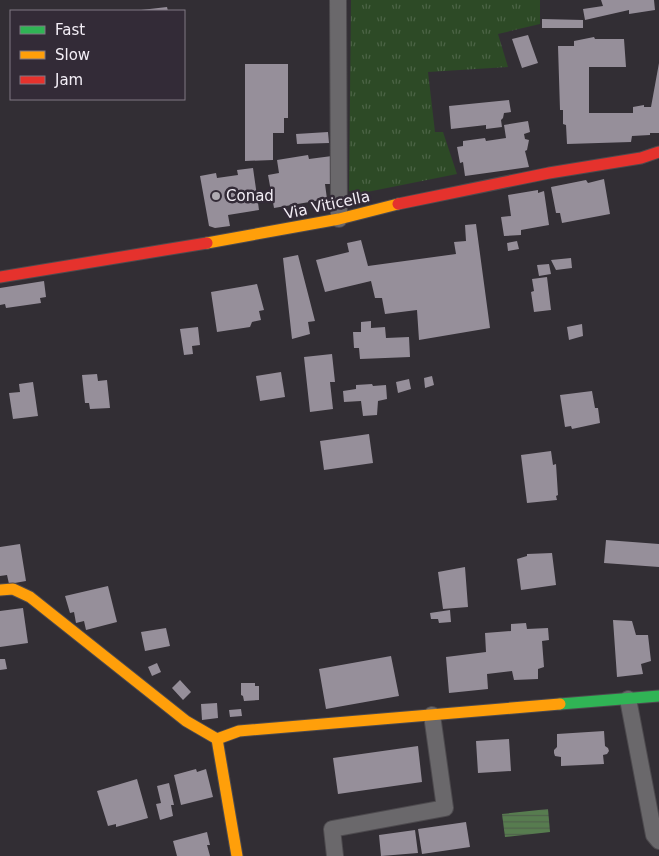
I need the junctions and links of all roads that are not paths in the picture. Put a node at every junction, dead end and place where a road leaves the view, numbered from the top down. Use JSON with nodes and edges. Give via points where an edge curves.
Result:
{"nodes":[{"id":1,"x":338,"y":0,"type":"edge"},
{"id":2,"x":659,"y":152,"type":"edge"},
{"id":3,"x":338,"y":219,"type":"junction"},
{"id":4,"x":0,"y":277,"type":"edge"},
{"id":5,"x":0,"y":590,"type":"edge"},
{"id":6,"x":659,"y":696,"type":"edge"},
{"id":7,"x":628,"y":699,"type":"junction"},
{"id":8,"x":432,"y":715,"type":"junction"},
{"id":9,"x":217,"y":739,"type":"junction"},
{"id":10,"x":659,"y":841,"type":"edge"},
{"id":11,"x":237,"y":856,"type":"edge"},
{"id":12,"x":335,"y":856,"type":"edge"}],
"edges":[{"from":1,"to":3,"type":"street"},
{"from":2,"to":3,"type":"street","name":"Via Viticella"},
{"from":3,"to":4,"type":"street","name":"Via Viticella"},
{"from":5,"to":9,"type":"street","via":[[13,589],[30,596],[186,721]]},
{"from":6,"to":7,"type":"street"},
{"from":7,"to":8,"type":"street"},
{"from":7,"to":10,"type":"street","via":[[654,835]]},
{"from":8,"to":9,"type":"street","via":[[240,731]]},
{"from":8,"to":12,"type":"street","via":[[445,808],[332,829]]},
{"from":9,"to":11,"type":"street"}]}
